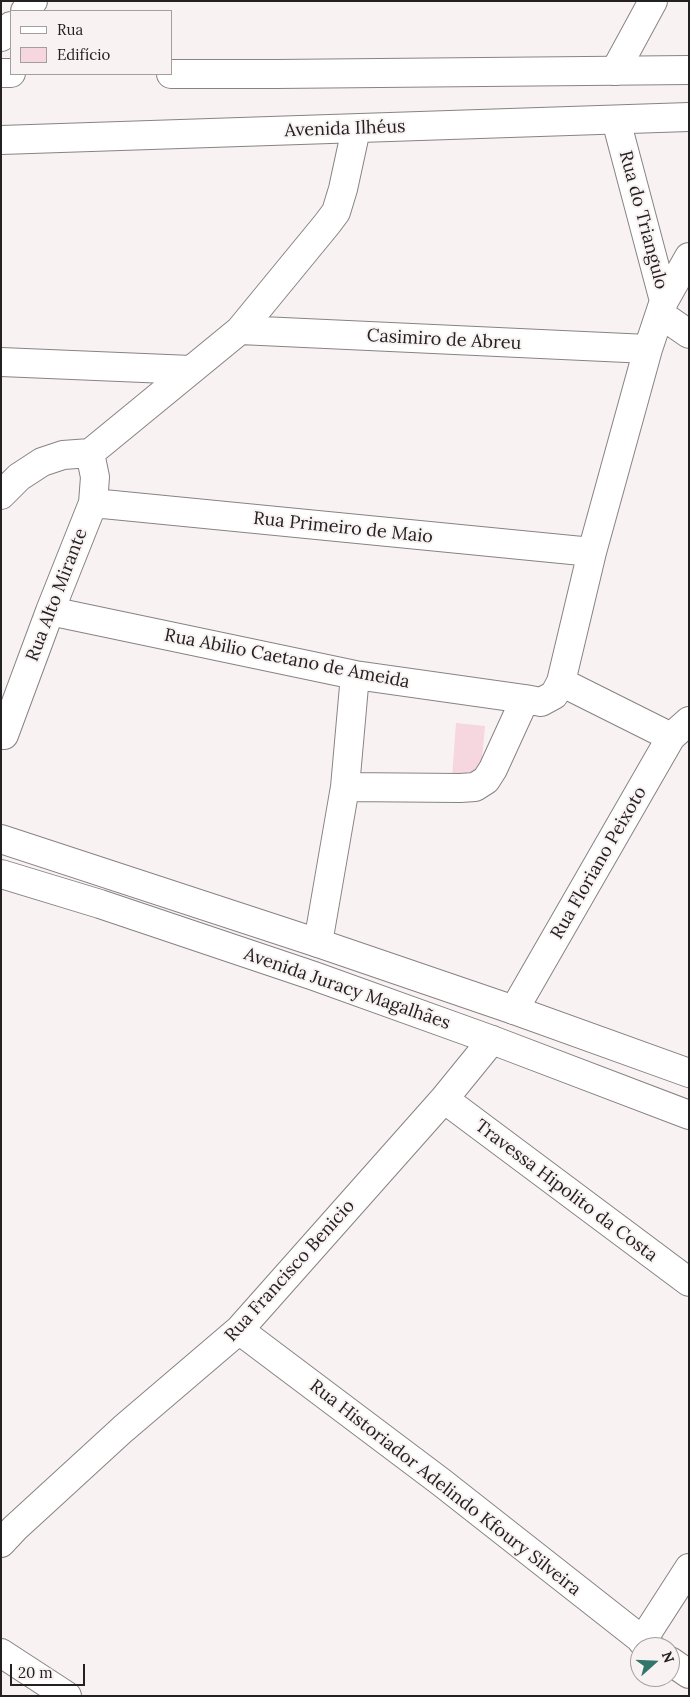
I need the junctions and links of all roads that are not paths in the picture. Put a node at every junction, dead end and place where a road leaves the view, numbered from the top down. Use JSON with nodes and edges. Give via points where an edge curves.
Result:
{"nodes":[{"id":1,"x":34,"y":1,"type":"edge"},
{"id":2,"x":653,"y":1,"type":"edge"},
{"id":3,"x":25,"y":10,"type":"edge"},
{"id":4,"x":10,"y":27,"type":"edge"},
{"id":5,"x":1,"y":37,"type":"edge"},
{"id":6,"x":689,"y":70,"type":"edge"},
{"id":7,"x":615,"y":71,"type":"junction"},
{"id":8,"x":172,"y":74,"type":"edge"},
{"id":9,"x":689,"y":117,"type":"edge"},
{"id":10,"x":616,"y":120,"type":"junction"},
{"id":11,"x":356,"y":128,"type":"junction"},
{"id":12,"x":1,"y":140,"type":"edge"},
{"id":13,"x":689,"y":257,"type":"edge"},
{"id":14,"x":662,"y":307,"type":"junction"},
{"id":15,"x":240,"y":330,"type":"junction"},
{"id":16,"x":689,"y":334,"type":"edge"},
{"id":17,"x":648,"y":349,"type":"junction"},
{"id":18,"x":1,"y":362,"type":"edge"},
{"id":19,"x":190,"y":370,"type":"junction"},
{"id":20,"x":90,"y":453,"type":"junction"},
{"id":21,"x":1,"y":494,"type":"edge"},
{"id":22,"x":93,"y":503,"type":"junction"},
{"id":23,"x":592,"y":552,"type":"junction"},
{"id":24,"x":50,"y":611,"type":"junction"},
{"id":25,"x":355,"y":675,"type":"junction"},
{"id":26,"x":561,"y":682,"type":"junction"},
{"id":27,"x":525,"y":699,"type":"junction"},
{"id":28,"x":680,"y":729,"type":"edge"},
{"id":29,"x":4,"y":735,"type":"dead end"},
{"id":30,"x":345,"y":787,"type":"junction"},
{"id":31,"x":1,"y":839,"type":"edge"},
{"id":32,"x":1,"y":874,"type":"edge"},
{"id":33,"x":318,"y":943,"type":"junction"},
{"id":34,"x":514,"y":1010,"type":"junction"},
{"id":35,"x":492,"y":1040,"type":"junction"},
{"id":36,"x":689,"y":1073,"type":"edge"},
{"id":37,"x":444,"y":1099,"type":"junction"},
{"id":38,"x":689,"y":1116,"type":"edge"},
{"id":39,"x":689,"y":1282,"type":"edge"},
{"id":40,"x":239,"y":1330,"type":"junction"},
{"id":41,"x":1,"y":1542,"type":"edge"},
{"id":42,"x":689,"y":1568,"type":"edge"},
{"id":43,"x":637,"y":1637,"type":"edge"},
{"id":44,"x":650,"y":1637,"type":"edge"},
{"id":45,"x":1,"y":1653,"type":"edge"},
{"id":46,"x":67,"y":1696,"type":"edge"}],
"edges":[{"from":1,"to":3,"type":"street"},
{"from":2,"to":7,"type":"street"},
{"from":4,"to":5,"type":"street"},
{"from":6,"to":7,"type":"street"},
{"from":7,"to":8,"type":"street"},
{"from":9,"to":10,"type":"street","name":"Avenida Ilhéus"},
{"from":10,"to":11,"type":"street","name":"Avenida Ilhéus"},
{"from":10,"to":14,"type":"street","name":"Rua do Triangulo"},
{"from":11,"to":12,"type":"street","name":"Avenida Ilhéus"},
{"from":11,"to":15,"type":"street","via":[[336,212]]},
{"from":13,"to":14,"type":"street","name":"Rua do Triangulo"},
{"from":14,"to":16,"type":"street"},
{"from":14,"to":17,"type":"street"},
{"from":15,"to":17,"type":"street","name":"Casimiro de Abreu"},
{"from":15,"to":19,"type":"street"},
{"from":17,"to":23,"type":"street"},
{"from":18,"to":19,"type":"street"},
{"from":19,"to":20,"type":"street"},
{"from":20,"to":21,"type":"street","via":[[63,455],[42,462]]},
{"from":20,"to":22,"type":"street","name":"Rua Alto Mirante","via":[[95,477]]},
{"from":22,"to":23,"type":"street","name":"Rua Primeiro de Maio"},
{"from":22,"to":24,"type":"street","name":"Rua Alto Mirante"},
{"from":23,"to":26,"type":"street"},
{"from":24,"to":25,"type":"street","name":"Rua Abilio Caetano de Ameida"},
{"from":24,"to":29,"type":"street","name":"Rua Alto Mirante"},
{"from":25,"to":27,"type":"street","name":"Rua Abilio Caetano de Ameida"},
{"from":25,"to":30,"type":"street"},
{"from":26,"to":27,"type":"street","via":[[547,700]]},
{"from":26,"to":28,"type":"street"},
{"from":27,"to":30,"type":"street","via":[[493,769],[486,780],[475,787]]},
{"from":28,"to":34,"type":"street","name":"Rua Floriano Peixoto"},
{"from":30,"to":33,"type":"street"},
{"from":31,"to":33,"type":"street","name":"Avenida Juracy Magalhães"},
{"from":32,"to":35,"type":"street","name":"Avenida Juracy Magalhães","via":[[314,976]]},
{"from":33,"to":34,"type":"street","name":"Avenida Juracy Magalhães"},
{"from":34,"to":36,"type":"street","name":"Avenida Juracy Magalhães"},
{"from":35,"to":37,"type":"street","name":"Rua Francisco Benicio"},
{"from":35,"to":38,"type":"street","name":"Avenida Juracy Magalhães"},
{"from":37,"to":39,"type":"street","name":"Travessa Hipolito da Costa"},
{"from":37,"to":40,"type":"street","name":"Rua Francisco Benicio"},
{"from":40,"to":41,"type":"street","name":"Rua Francisco Benicio","via":[[123,1429]]},
{"from":40,"to":43,"type":"street","name":"Rua Historiador Adelindo Kfoury Silveira","via":[[441,1482]]},
{"from":42,"to":44,"type":"street"},
{"from":45,"to":46,"type":"street"}]}
